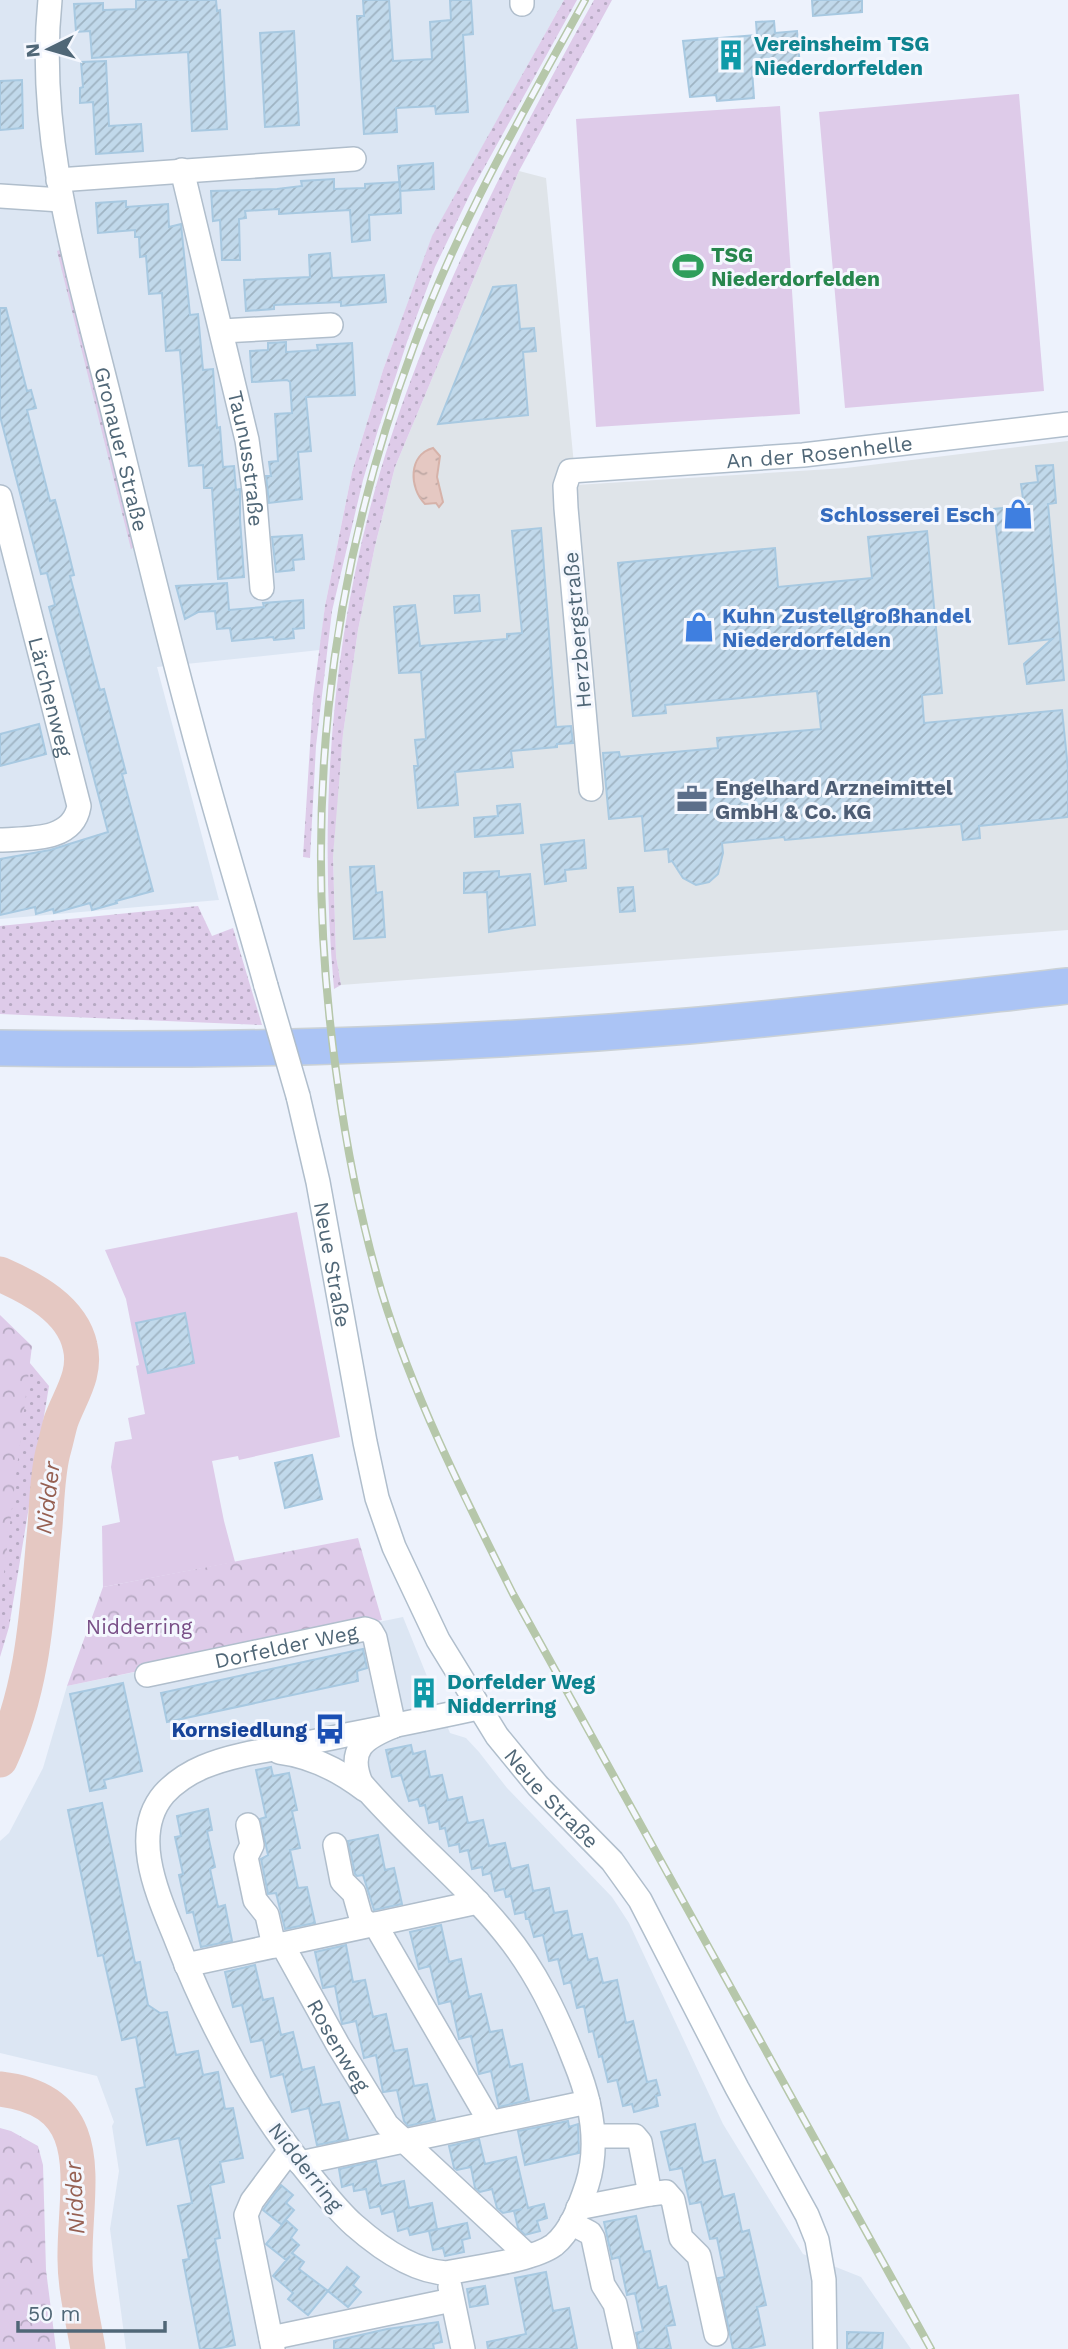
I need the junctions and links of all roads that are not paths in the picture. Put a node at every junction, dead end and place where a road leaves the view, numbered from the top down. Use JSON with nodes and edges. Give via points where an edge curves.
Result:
{"nodes":[{"id":1,"x":50,"y":0,"type":"edge"},
{"id":2,"x":354,"y":159,"type":"dead end"},
{"id":3,"x":181,"y":170,"type":"junction"},
{"id":4,"x":60,"y":190,"type":"junction"},
{"id":5,"x":0,"y":197,"type":"edge"},
{"id":6,"x":331,"y":325,"type":"dead end"},
{"id":7,"x":222,"y":331,"type":"junction"},
{"id":8,"x":1068,"y":424,"type":"edge"},
{"id":9,"x":570,"y":471,"type":"joint"},
{"id":10,"x":0,"y":497,"type":"edge"},
{"id":11,"x":262,"y":589,"type":"dead end"},
{"id":12,"x":591,"y":789,"type":"dead end"},
{"id":13,"x":0,"y":840,"type":"edge"},
{"id":14,"x":266,"y":986,"type":"joint"},
{"id":15,"x":1068,"y":986,"type":"edge"},
{"id":16,"x":0,"y":1048,"type":"edge"},
{"id":17,"x":147,"y":1675,"type":"dead end"},
{"id":18,"x":478,"y":1708,"type":"junction"},
{"id":19,"x":394,"y":1726,"type":"junction"},
{"id":20,"x":267,"y":1751,"type":"junction"},
{"id":21,"x":370,"y":1794,"type":"junction"},
{"id":22,"x":248,"y":1825,"type":"dead end"},
{"id":23,"x":335,"y":1845,"type":"dead end"},
{"id":24,"x":478,"y":1902,"type":"junction"},
{"id":25,"x":372,"y":1925,"type":"junction"},
{"id":26,"x":278,"y":1945,"type":"junction"},
{"id":27,"x":186,"y":1965,"type":"junction"},
{"id":28,"x":589,"y":2102,"type":"junction"},
{"id":29,"x":490,"y":2122,"type":"junction"},
{"id":30,"x":594,"y":2136,"type":"junction"},
{"id":31,"x":402,"y":2140,"type":"junction"},
{"id":32,"x":295,"y":2157,"type":"junction"},
{"id":33,"x":650,"y":2194,"type":"junction"},
{"id":34,"x":574,"y":2215,"type":"junction"},
{"id":35,"x":528,"y":2256,"type":"junction"},
{"id":36,"x":447,"y":2273,"type":"junction"},
{"id":37,"x":452,"y":2300,"type":"junction"},
{"id":38,"x":716,"y":2334,"type":"dead end"},
{"id":39,"x":272,"y":2344,"type":"edge"},
{"id":40,"x":463,"y":2349,"type":"edge"},
{"id":41,"x":625,"y":2349,"type":"edge"},
{"id":42,"x":825,"y":2349,"type":"edge"}],
"edges":[{"from":1,"to":4,"type":"street","name":"Gronauer Straße","via":[[48,100]]},
{"from":2,"to":3,"type":"street"},
{"from":3,"to":4,"type":"street"},
{"from":3,"to":7,"type":"street","name":"Taunusstraße"},
{"from":4,"to":5,"type":"street"},
{"from":4,"to":14,"type":"street","name":"Gronauer Straße","via":[[156,591]]},
{"from":6,"to":7,"type":"street"},
{"from":7,"to":11,"type":"street","name":"Taunusstraße","via":[[251,463]]},
{"from":8,"to":9,"type":"street","name":"An der Rosenhelle","via":[[803,455]]},
{"from":9,"to":12,"type":"street","name":"Herzbergstraße","via":[[566,508]]},
{"from":10,"to":13,"type":"street","name":"Lärchenweg","via":[[79,806],[75,821],[60,833]]},
{"from":14,"to":18,"type":"street","name":"Neue Straße","bridge":true,"via":[[318,1182],[377,1498],[423,1611]]},
{"from":15,"to":16,"type":"main road","via":[[713,1023],[521,1037],[241,1048]]},
{"from":17,"to":19,"type":"street","name":"Dorfelder Weg","via":[[365,1629],[375,1638]]},
{"from":18,"to":19,"type":"street","name":"Nidderring"},
{"from":18,"to":42,"type":"street","name":"Neue Straße","via":[[516,1760],[612,1861],[640,1900],[807,2215],[824,2280]]},
{"from":19,"to":20,"type":"street","name":"Nidderring"},
{"from":19,"to":21,"type":"street","name":"Nidderring","via":[[364,1741],[358,1750],[357,1773]]},
{"from":20,"to":21,"type":"street","name":"Nidderring","via":[[308,1758],[348,1777]]},
{"from":20,"to":27,"type":"street","name":"Nidderring","via":[[222,1760],[186,1775],[163,1795],[155,1809],[148,1845],[150,1865]]},
{"from":21,"to":24,"type":"street","name":"Nidderring"},
{"from":22,"to":26,"type":"street","name":"Rosenweg","via":[[252,1845],[246,1857],[253,1889]]},
{"from":23,"to":25,"type":"street","via":[[342,1881],[354,1893],[360,1918]]},
{"from":24,"to":25,"type":"street"},
{"from":24,"to":28,"type":"street","name":"Nidderring","via":[[525,1960],[548,1999]]},
{"from":25,"to":26,"type":"street"},
{"from":25,"to":29,"type":"street"},
{"from":26,"to":27,"type":"street"},
{"from":26,"to":31,"type":"street","name":"Rosenweg","via":[[379,2113]]},
{"from":27,"to":32,"type":"street","name":"Nidderring","via":[[232,2062]]},
{"from":28,"to":29,"type":"street"},
{"from":28,"to":30,"type":"street","name":"Nidderring"},
{"from":29,"to":31,"type":"street"},
{"from":30,"to":33,"type":"street","via":[[635,2136]]},
{"from":30,"to":34,"type":"street","name":"Nidderring","via":[[590,2175]]},
{"from":31,"to":32,"type":"street"},
{"from":31,"to":35,"type":"street","name":"Rosenweg"},
{"from":32,"to":36,"type":"street","name":"Nidderring","via":[[352,2224],[375,2243],[401,2259]]},
{"from":32,"to":39,"type":"street","via":[[252,2201],[246,2215]]},
{"from":33,"to":34,"type":"street"},
{"from":33,"to":38,"type":"street","via":[[666,2192],[673,2200],[681,2238],[699,2256]]},
{"from":34,"to":35,"type":"street","name":"Nidderring","via":[[554,2245]]},
{"from":34,"to":41,"type":"street","via":[[593,2238]]},
{"from":35,"to":36,"type":"street","name":"Nidderring"},
{"from":36,"to":37,"type":"street"},
{"from":37,"to":39,"type":"street"},
{"from":37,"to":40,"type":"street"}]}
